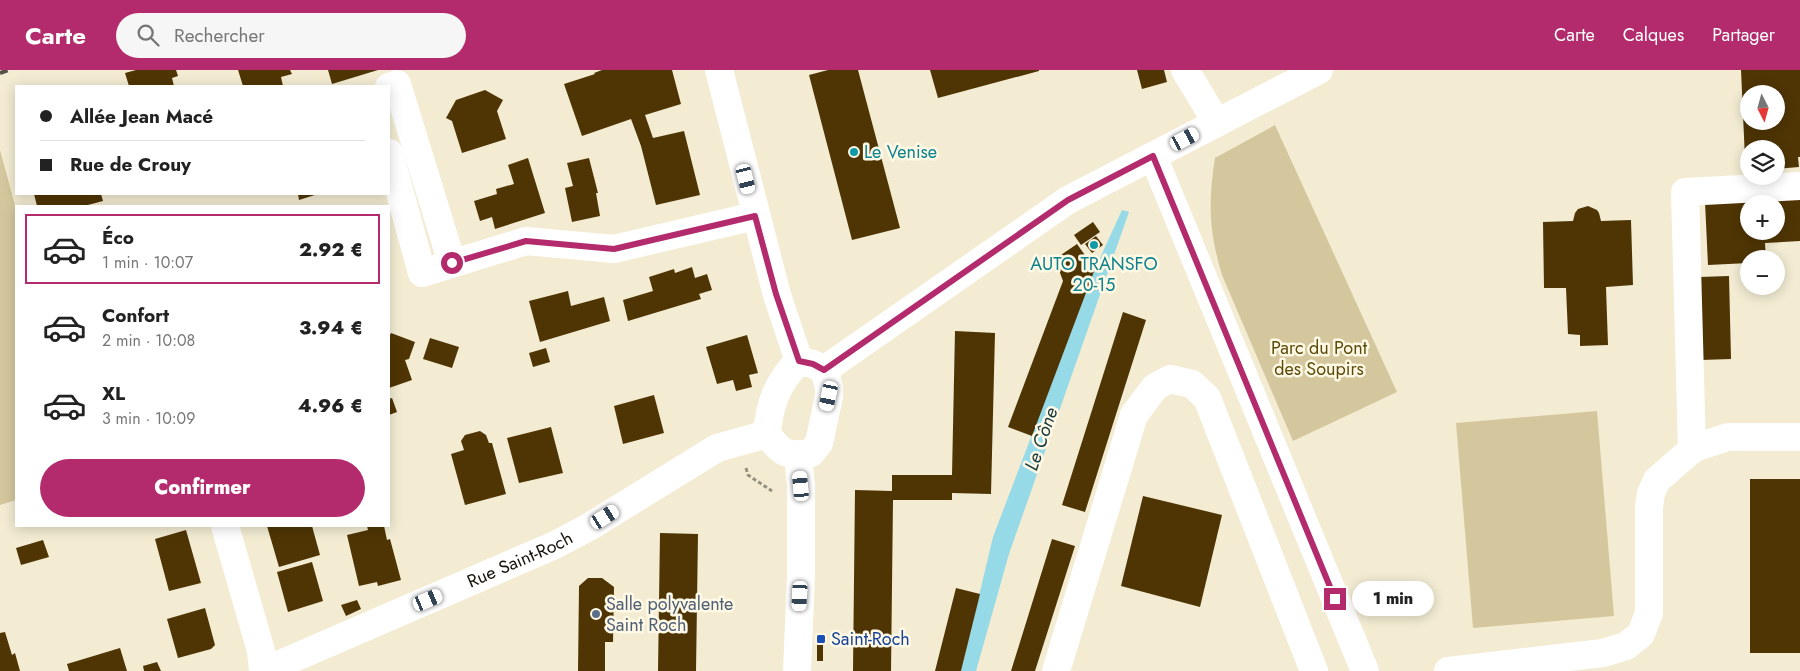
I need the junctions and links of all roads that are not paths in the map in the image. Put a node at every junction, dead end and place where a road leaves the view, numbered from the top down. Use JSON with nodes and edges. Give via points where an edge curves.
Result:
{"nodes":[{"id":1,"x":719,"y":70,"type":"edge"},
{"id":2,"x":1185,"y":70,"type":"edge"},
{"id":3,"x":1319,"y":70,"type":"edge"},
{"id":4,"x":390,"y":87,"type":"edge"},
{"id":5,"x":1217,"y":123,"type":"junction"},
{"id":6,"x":1153,"y":156,"type":"junction"},
{"id":7,"x":390,"y":157,"type":"edge"},
{"id":8,"x":1800,"y":186,"type":"edge"},
{"id":9,"x":755,"y":216,"type":"junction"},
{"id":10,"x":452,"y":263,"type":"junction"},
{"id":11,"x":811,"y":366,"type":"junction"},
{"id":12,"x":756,"y":437,"type":"junction"},
{"id":13,"x":1800,"y":437,"type":"edge"},
{"id":14,"x":1692,"y":450,"type":"junction"},
{"id":15,"x":798,"y":455,"type":"junction"},
{"id":16,"x":225,"y":527,"type":"edge"},
{"id":17,"x":263,"y":671,"type":"edge"},
{"id":18,"x":797,"y":671,"type":"edge"},
{"id":19,"x":1056,"y":671,"type":"edge"},
{"id":20,"x":1314,"y":671,"type":"edge"},
{"id":21,"x":1365,"y":671,"type":"edge"},
{"id":22,"x":1448,"y":671,"type":"edge"}],
"edges":[{"from":1,"to":9,"type":"street"},
{"from":2,"to":5,"type":"street"},
{"from":3,"to":5,"type":"street"},
{"from":4,"to":10,"type":"street","via":[[397,84]]},
{"from":5,"to":6,"type":"street"},
{"from":6,"to":11,"type":"street","via":[[1068,200]]},
{"from":6,"to":21,"type":"street"},
{"from":7,"to":10,"type":"street","via":[[422,273]]},
{"from":8,"to":14,"type":"street","via":[[1685,192]]},
{"from":9,"to":10,"type":"street","via":[[614,249],[526,241]]},
{"from":9,"to":11,"type":"street","via":[[776,294]]},
{"from":11,"to":12,"type":"street","via":[[789,371]]},
{"from":11,"to":15,"type":"street","via":[[829,386],[829,396],[819,443],[811,453]]},
{"from":12,"to":15,"type":"street","via":[[791,455]]},
{"from":12,"to":17,"type":"street","name":"Rue Saint-Roch","via":[[717,448],[589,527],[555,544]]},
{"from":13,"to":14,"type":"street","via":[[1728,437]]},
{"from":14,"to":22,"type":"street","via":[[1657,480],[1651,493],[1648,613],[1641,634],[1626,646],[1603,653]]},
{"from":15,"to":18,"type":"street","via":[[801,576]]},
{"from":16,"to":17,"type":"street","via":[[261,651]]},
{"from":19,"to":20,"type":"street","via":[[1134,414],[1155,387],[1170,380],[1192,384],[1207,398]]}]}
